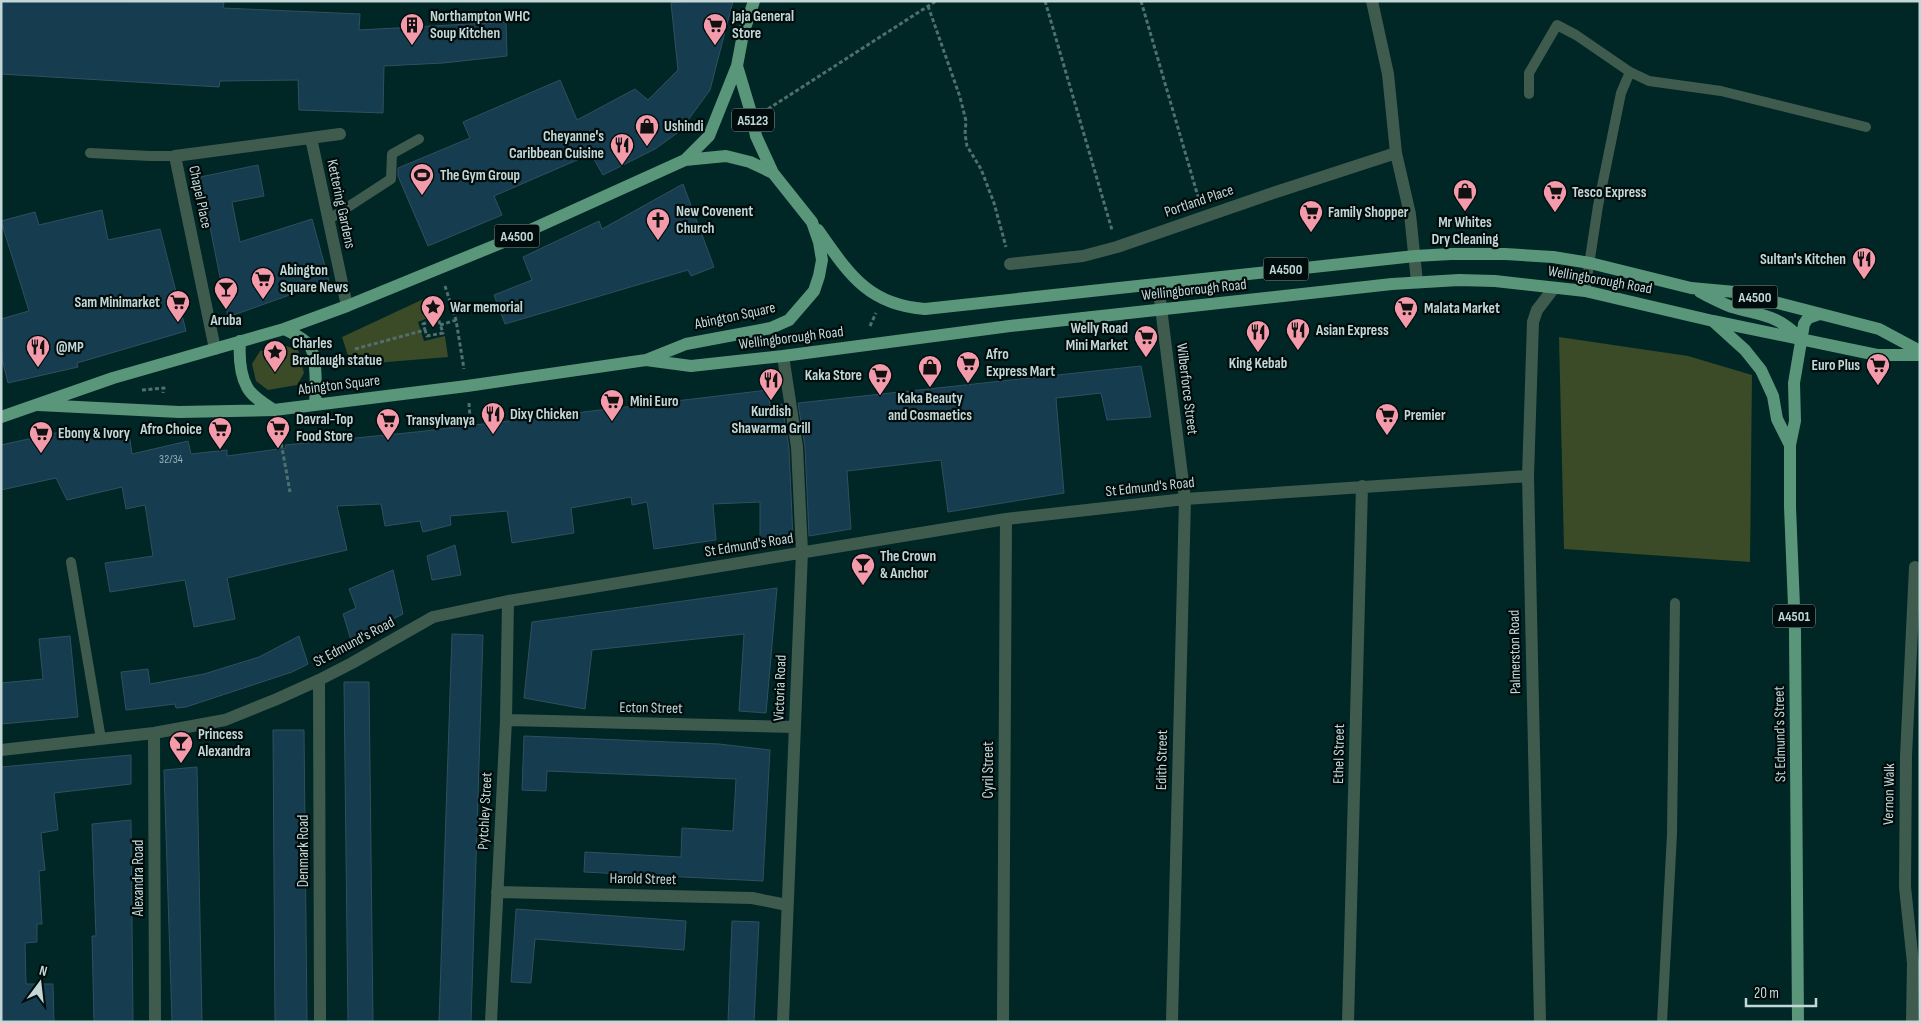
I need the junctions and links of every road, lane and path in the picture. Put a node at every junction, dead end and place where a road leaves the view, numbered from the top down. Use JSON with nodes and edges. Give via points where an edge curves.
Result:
{"nodes":[{"id":1,"x":754,"y":1,"type":"edge"},
{"id":2,"x":936,"y":1,"type":"edge"},
{"id":3,"x":1045,"y":1,"type":"edge"},
{"id":4,"x":1141,"y":1,"type":"edge"},
{"id":5,"x":1372,"y":1,"type":"edge"},
{"id":6,"x":928,"y":6,"type":"junction"},
{"id":7,"x":737,"y":66,"type":"junction"},
{"id":8,"x":1630,"y":72,"type":"junction"},
{"id":9,"x":1529,"y":94,"type":"dead end"},
{"id":10,"x":768,"y":109,"type":"dead end"},
{"id":11,"x":1866,"y":127,"type":"dead end"},
{"id":12,"x":340,"y":134,"type":"dead end"},
{"id":13,"x":310,"y":138,"type":"junction"},
{"id":14,"x":419,"y":139,"type":"dead end"},
{"id":15,"x":90,"y":153,"type":"dead end"},
{"id":16,"x":1396,"y":153,"type":"junction"},
{"id":17,"x":175,"y":156,"type":"junction"},
{"id":18,"x":685,"y":160,"type":"junction"},
{"id":19,"x":773,"y":173,"type":"junction"},
{"id":20,"x":1204,"y":217,"type":"junction"},
{"id":21,"x":328,"y":220,"type":"junction"},
{"id":22,"x":812,"y":222,"type":"junction"},
{"id":23,"x":1117,"y":247,"type":"junction"},
{"id":24,"x":1415,"y":256,"type":"junction"},
{"id":25,"x":1590,"y":263,"type":"junction"},
{"id":26,"x":1010,"y":264,"type":"joint"},
{"id":27,"x":438,"y":267,"type":"junction"},
{"id":28,"x":1417,"y":282,"type":"junction"},
{"id":29,"x":1158,"y":284,"type":"junction"},
{"id":30,"x":1554,"y":288,"type":"junction"},
{"id":31,"x":1691,"y":288,"type":"junction"},
{"id":32,"x":1585,"y":291,"type":"junction"},
{"id":33,"x":347,"y":306,"type":"junction"},
{"id":34,"x":1161,"y":309,"type":"junction"},
{"id":35,"x":1819,"y":314,"type":"junction"},
{"id":36,"x":456,"y":320,"type":"junction"},
{"id":37,"x":1713,"y":321,"type":"junction"},
{"id":38,"x":440,"y":325,"type":"junction"},
{"id":39,"x":284,"y":329,"type":"junction"},
{"id":40,"x":425,"y":330,"type":"junction"},
{"id":41,"x":1802,"y":339,"type":"junction"},
{"id":42,"x":240,"y":341,"type":"junction"},
{"id":43,"x":215,"y":349,"type":"junction"},
{"id":44,"x":354,"y":349,"type":"dead end"},
{"id":45,"x":1920,"y":351,"type":"edge"},
{"id":46,"x":1920,"y":355,"type":"edge"},
{"id":47,"x":784,"y":356,"type":"junction"},
{"id":48,"x":646,"y":360,"type":"junction"},
{"id":49,"x":467,"y":386,"type":"junction"},
{"id":50,"x":138,"y":388,"type":"dead end"},
{"id":51,"x":164,"y":396,"type":"dead end"},
{"id":52,"x":315,"y":404,"type":"junction"},
{"id":53,"x":38,"y":405,"type":"junction"},
{"id":54,"x":274,"y":410,"type":"junction"},
{"id":55,"x":1,"y":418,"type":"edge"},
{"id":56,"x":470,"y":418,"type":"dead end"},
{"id":57,"x":279,"y":431,"type":"dead end"},
{"id":58,"x":1790,"y":445,"type":"junction"},
{"id":59,"x":1528,"y":476,"type":"junction"},
{"id":60,"x":1362,"y":486,"type":"junction"},
{"id":61,"x":290,"y":492,"type":"dead end"},
{"id":62,"x":1185,"y":499,"type":"junction"},
{"id":63,"x":1006,"y":519,"type":"junction"},
{"id":64,"x":802,"y":552,"type":"junction"},
{"id":65,"x":71,"y":562,"type":"dead end"},
{"id":66,"x":1915,"y":567,"type":"dead end"},
{"id":67,"x":508,"y":601,"type":"junction"},
{"id":68,"x":1675,"y":603,"type":"dead end"},
{"id":69,"x":319,"y":680,"type":"junction"},
{"id":70,"x":506,"y":720,"type":"junction"},
{"id":71,"x":795,"y":727,"type":"junction"},
{"id":72,"x":154,"y":733,"type":"junction"},
{"id":73,"x":101,"y":739,"type":"junction"},
{"id":74,"x":1,"y":750,"type":"edge"},
{"id":75,"x":497,"y":892,"type":"junction"},
{"id":76,"x":788,"y":905,"type":"junction"},
{"id":77,"x":155,"y":1022,"type":"edge"},
{"id":78,"x":320,"y":1022,"type":"edge"},
{"id":79,"x":491,"y":1022,"type":"edge"},
{"id":80,"x":783,"y":1022,"type":"edge"},
{"id":81,"x":1003,"y":1022,"type":"edge"},
{"id":82,"x":1172,"y":1022,"type":"edge"},
{"id":83,"x":1348,"y":1022,"type":"edge"},
{"id":84,"x":1540,"y":1022,"type":"edge"},
{"id":85,"x":1662,"y":1022,"type":"edge"},
{"id":86,"x":1798,"y":1022,"type":"edge"},
{"id":87,"x":1912,"y":1022,"type":"edge"}],
"edges":[{"from":1,"to":7,"type":"main road","number":"A5123"},
{"from":2,"to":6,"type":"path"},
{"from":3,"to":23,"type":"path"},
{"from":4,"to":20,"type":"path"},
{"from":5,"to":16,"type":"street","via":[[1388,74]]},
{"from":6,"to":10,"type":"path"},
{"from":6,"to":26,"type":"path","via":[[960,97],[967,146],[981,169],[994,203]]},
{"from":7,"to":18,"type":"main road","number":"A5123","via":[[709,136]]},
{"from":7,"to":19,"type":"main road","number":"A5123","via":[[756,136]]},
{"from":8,"to":9,"type":"lane","via":[[1557,25],[1529,73]]},
{"from":8,"to":11,"type":"lane","via":[[1649,81],[1721,91]]},
{"from":8,"to":25,"type":"lane","via":[[1621,93]]},
{"from":12,"to":13,"type":"street","name":"Chapel Place"},
{"from":13,"to":17,"type":"street","name":"Chapel Place"},
{"from":13,"to":21,"type":"street","name":"Kettering Gardens"},
{"from":14,"to":21,"type":"lane","via":[[392,154],[391,179]]},
{"from":15,"to":17,"type":"lane"},
{"from":16,"to":20,"type":"street","name":"Portland Place"},
{"from":16,"to":24,"type":"street","via":[[1410,214]]},
{"from":17,"to":43,"type":"street","name":"Chapel Place"},
{"from":18,"to":19,"type":"main road","name":"Abington Square","number":"A4500","via":[[726,156],[750,162]]},
{"from":18,"to":27,"type":"main road","name":"Abington Square","number":"A4500","via":[[506,241]]},
{"from":19,"to":22,"type":"main road","name":"Abington Square","number":"A4500"},
{"from":20,"to":23,"type":"street","name":"Portland Place"},
{"from":21,"to":33,"type":"street","name":"Kettering Gardens"},
{"from":22,"to":29,"type":"main road","name":"Wellingborough Road","number":"A4500","via":[[847,271],[883,300],[906,308],[925,309]]},
{"from":22,"to":48,"type":"main road","name":"Abington Square","number":"A4500","via":[[822,260],[819,276],[814,290],[789,320],[771,328],[686,344]]},
{"from":23,"to":26,"type":"street","name":"Portland Place","via":[[1083,256]]},
{"from":24,"to":25,"type":"main road","name":"Wellingborough Road","number":"A4500","via":[[1506,254]]},
{"from":24,"to":28,"type":"street"},
{"from":24,"to":29,"type":"main road","name":"Wellingborough Road","number":"A4500"},
{"from":25,"to":31,"type":"main road","name":"Wellingborough Road","number":"A4500"},
{"from":25,"to":32,"type":"lane"},
{"from":27,"to":33,"type":"main road","name":"Abington Square","number":"A4500"},
{"from":27,"to":36,"type":"path"},
{"from":28,"to":30,"type":"main road","name":"Wellingborough Road","number":"A4500","via":[[1495,281]]},
{"from":28,"to":34,"type":"main road","name":"Wellingborough Road","number":"A4500"},
{"from":29,"to":34,"type":"street","name":"Wilberforce Street"},
{"from":30,"to":32,"type":"main road","name":"Wellingborough Road","number":"A4500"},
{"from":30,"to":59,"type":"street","name":"Palmerston Road","via":[[1537,310],[1533,322]]},
{"from":31,"to":35,"type":"main road","name":"Wellingborough Road","number":"A4500","via":[[1735,292]]},
{"from":31,"to":41,"type":"main road","name":"Wellingborough Road","number":"A4500","via":[[1730,306],[1780,320]]},
{"from":32,"to":37,"type":"main road","name":"Wellingborough Road","number":"A4500"},
{"from":33,"to":39,"type":"main road","name":"Abington Square","number":"A4500"},
{"from":34,"to":47,"type":"main road","name":"Wellingborough Road","number":"A4500","via":[[972,330]]},
{"from":34,"to":62,"type":"street","name":"Wilberforce Street"},
{"from":35,"to":41,"type":"main road","name":"St Edmund's Street","number":"A4501","via":[[1808,318]]},
{"from":35,"to":45,"type":"main road","name":"Wellingborough Road","number":"A4500","via":[[1879,329]]},
{"from":36,"to":38,"type":"path"},
{"from":36,"to":49,"type":"path"},
{"from":37,"to":41,"type":"main road","name":"Wellingborough Road","number":"A4500"},
{"from":37,"to":58,"type":"main road","name":"St Edmund's Street","number":"A4501","via":[[1745,350],[1761,370],[1773,396],[1777,419]]},
{"from":38,"to":40,"type":"path","via":[[438,318],[423,324]]},
{"from":38,"to":40,"type":"path","via":[[443,333],[427,336]]},
{"from":39,"to":42,"type":"main road","name":"Abington Square","number":"A4500"},
{"from":39,"to":52,"type":"main road","via":[[299,336],[310,347],[317,382]]},
{"from":40,"to":44,"type":"path"},
{"from":41,"to":46,"type":"main road","name":"Wellingborough Road","number":"A4500","via":[[1877,355]]},
{"from":41,"to":58,"type":"main road","name":"St Edmund's Street","number":"A4501","via":[[1794,384],[1795,421]]},
{"from":42,"to":43,"type":"main road","name":"Abington Square","number":"A4500"},
{"from":42,"to":54,"type":"main road","via":[[239,359],[247,388]]},
{"from":43,"to":53,"type":"main road","name":"Abington Square","number":"A4500","via":[[113,378]]},
{"from":47,"to":48,"type":"main road","name":"Wellingborough Road","number":"A4500","via":[[691,366]]},
{"from":47,"to":64,"type":"street","name":"Victoria Road","via":[[798,447]]},
{"from":48,"to":49,"type":"main road","name":"Abington Square","number":"A4500"},
{"from":49,"to":52,"type":"main road","name":"Abington Square","number":"A4500"},
{"from":49,"to":56,"type":"path"},
{"from":50,"to":51,"type":"path","via":[[164,388]]},
{"from":52,"to":54,"type":"main road","name":"Abington Square","number":"A4500"},
{"from":53,"to":54,"type":"main road","name":"Abington Square","number":"A4500","via":[[179,412]]},
{"from":53,"to":55,"type":"main road","name":"Abington Square","number":"A4500"},
{"from":57,"to":61,"type":"path"},
{"from":58,"to":86,"type":"main road","name":"St Edmund's Street","number":"A4501"},
{"from":59,"to":60,"type":"street","name":"St Edmund's Road"},
{"from":59,"to":84,"type":"street","name":"Palmerston Road"},
{"from":60,"to":62,"type":"street","name":"St Edmund's Road"},
{"from":60,"to":83,"type":"street","name":"Ethel Street"},
{"from":62,"to":63,"type":"street","name":"St Edmund's Road"},
{"from":62,"to":82,"type":"street","name":"Edith Street"},
{"from":63,"to":64,"type":"street","name":"St Edmund's Road"},
{"from":63,"to":81,"type":"street","name":"Cyril Street"},
{"from":64,"to":67,"type":"street","name":"St Edmund's Road"},
{"from":64,"to":71,"type":"street","name":"Victoria Road"},
{"from":65,"to":73,"type":"lane"},
{"from":66,"to":87,"type":"street","name":"Vernon Walk","via":[[1906,756],[1904,887],[1913,963]]},
{"from":67,"to":69,"type":"street","name":"St Edmund's Road","via":[[433,617]]},
{"from":67,"to":70,"type":"street","name":"Pytchley Street"},
{"from":68,"to":85,"type":"lane","via":[[1672,834]]},
{"from":69,"to":72,"type":"street","name":"St Edmund's Road","via":[[225,720]]},
{"from":69,"to":78,"type":"street","name":"Denmark Road"},
{"from":70,"to":71,"type":"street","name":"Ecton Street"},
{"from":70,"to":75,"type":"street","name":"Pytchley Street"},
{"from":71,"to":76,"type":"street","name":"Victoria Road"},
{"from":72,"to":73,"type":"street","name":"St Edmund's Road"},
{"from":72,"to":77,"type":"street","name":"Alexandra Road"},
{"from":73,"to":74,"type":"street","name":"St Edmund's Road"},
{"from":75,"to":76,"type":"street","name":"Harold Street","via":[[752,898]]},
{"from":75,"to":79,"type":"street","name":"Pytchley Street"},
{"from":76,"to":80,"type":"street","name":"Victoria Road"}]}
